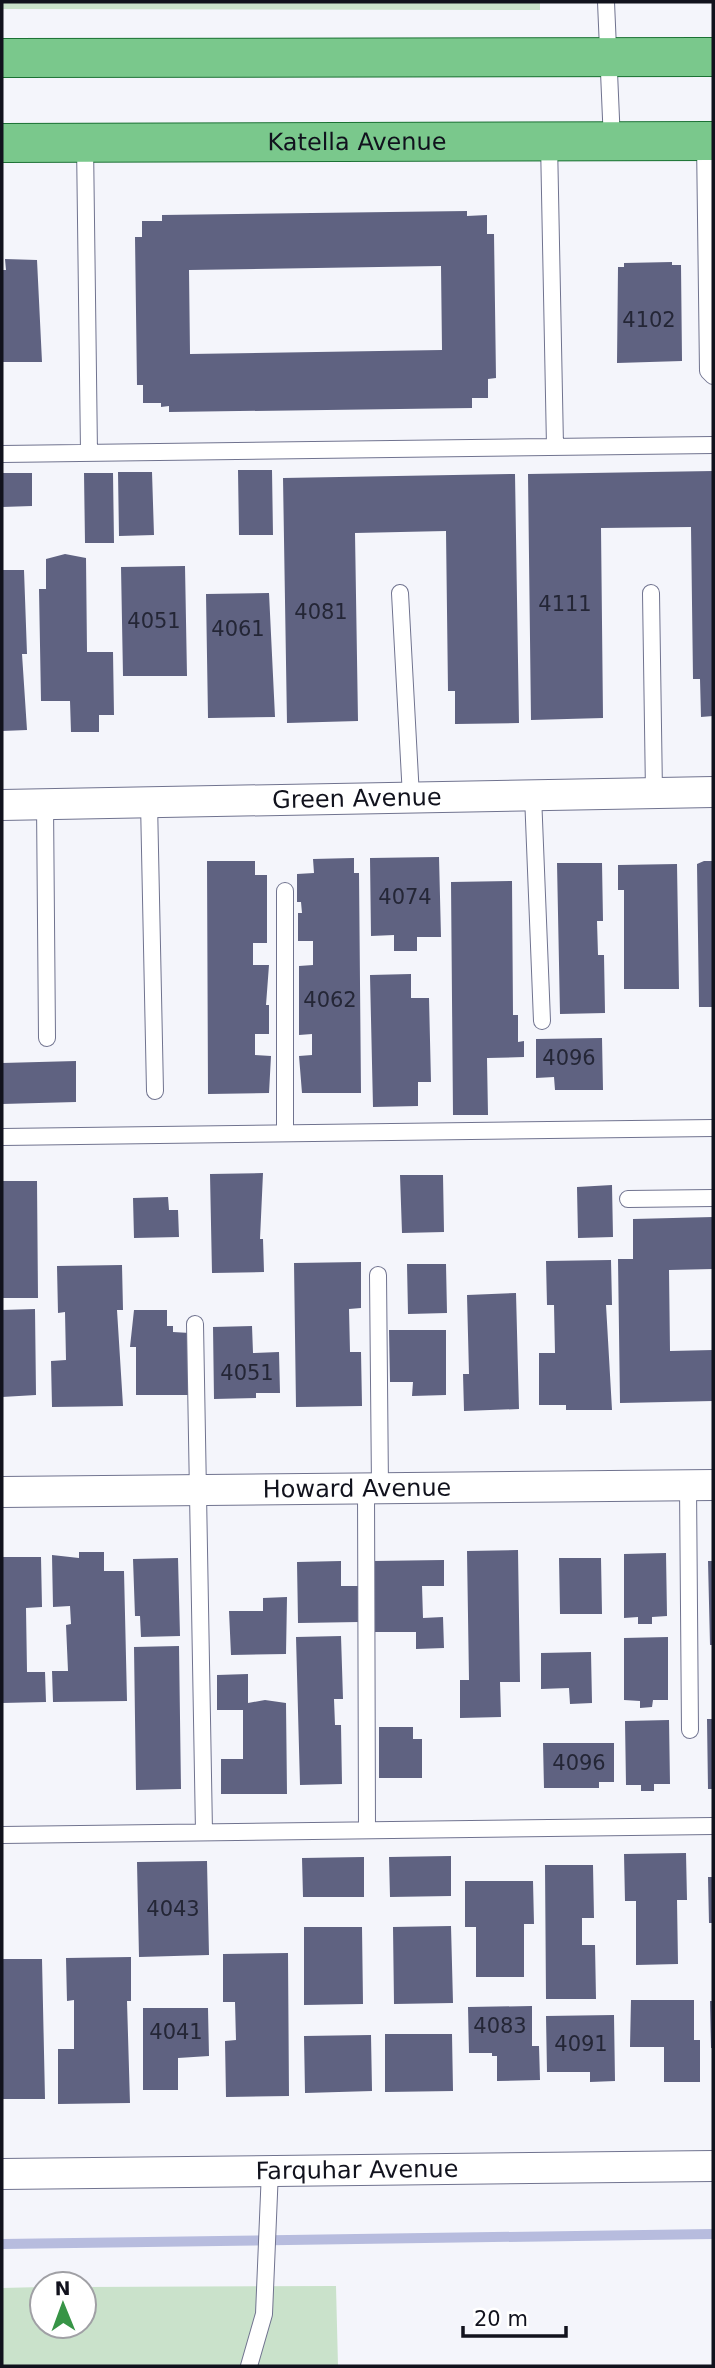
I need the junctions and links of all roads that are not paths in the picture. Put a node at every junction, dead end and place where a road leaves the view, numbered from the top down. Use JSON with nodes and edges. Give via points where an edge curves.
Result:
{"nodes":[{"id":1,"x":606,"y":2,"type":"edge"},
{"id":2,"x":607,"y":57,"type":"junction"},
{"id":3,"x":713,"y":57,"type":"edge"},
{"id":4,"x":2,"y":58,"type":"edge"},
{"id":5,"x":709,"y":141,"type":"edge"},
{"id":6,"x":549,"y":142,"type":"junction"},
{"id":7,"x":611,"y":142,"type":"junction"},
{"id":8,"x":2,"y":143,"type":"edge"},
{"id":9,"x":85,"y":143,"type":"junction"},
{"id":10,"x":713,"y":376,"type":"edge"},
{"id":11,"x":713,"y":445,"type":"edge"},
{"id":12,"x":555,"y":446,"type":"junction"},
{"id":13,"x":89,"y":452,"type":"junction"},
{"id":14,"x":2,"y":454,"type":"edge"},
{"id":15,"x":400,"y":593,"type":"dead end"},
{"id":16,"x":651,"y":593,"type":"dead end"},
{"id":17,"x":713,"y":792,"type":"edge"},
{"id":18,"x":654,"y":793,"type":"junction"},
{"id":19,"x":533,"y":795,"type":"junction"},
{"id":20,"x":411,"y":797,"type":"junction"},
{"id":21,"x":149,"y":802,"type":"junction"},
{"id":22,"x":45,"y":804,"type":"junction"},
{"id":23,"x":2,"y":805,"type":"edge"},
{"id":24,"x":285,"y":891,"type":"dead end"},
{"id":25,"x":542,"y":1021,"type":"dead end"},
{"id":26,"x":47,"y":1038,"type":"dead end"},
{"id":27,"x":155,"y":1091,"type":"dead end"},
{"id":28,"x":713,"y":1128,"type":"edge"},
{"id":29,"x":285,"y":1133,"type":"junction"},
{"id":30,"x":2,"y":1137,"type":"edge"},
{"id":31,"x":713,"y":1198,"type":"edge"},
{"id":32,"x":628,"y":1199,"type":"dead end"},
{"id":33,"x":378,"y":1275,"type":"dead end"},
{"id":34,"x":195,"y":1324,"type":"dead end"},
{"id":35,"x":701,"y":1485,"type":"edge"},
{"id":36,"x":373,"y":1488,"type":"junction"},
{"id":37,"x":197,"y":1490,"type":"junction"},
{"id":38,"x":2,"y":1492,"type":"edge"},
{"id":39,"x":690,"y":1730,"type":"dead end"},
{"id":40,"x":713,"y":1826,"type":"edge"},
{"id":41,"x":367,"y":1830,"type":"junction"},
{"id":42,"x":204,"y":1832,"type":"junction"},
{"id":43,"x":2,"y":1835,"type":"edge"},
{"id":44,"x":713,"y":2166,"type":"edge"},
{"id":45,"x":270,"y":2170,"type":"junction"},
{"id":46,"x":2,"y":2174,"type":"edge"},
{"id":47,"x":248,"y":2366,"type":"edge"}],
"edges":[{"from":1,"to":2,"type":"lane"},
{"from":2,"to":3,"type":"main road"},
{"from":2,"to":4,"type":"main road"},
{"from":2,"to":7,"type":"lane"},
{"from":5,"to":7,"type":"main road","name":"Katella Avenue"},
{"from":5,"to":10,"type":"lane","via":[[708,371]]},
{"from":6,"to":7,"type":"main road","name":"Katella Avenue"},
{"from":6,"to":9,"type":"main road","name":"Katella Avenue"},
{"from":6,"to":12,"type":"lane"},
{"from":8,"to":9,"type":"main road","name":"Katella Avenue"},
{"from":9,"to":13,"type":"lane"},
{"from":11,"to":12,"type":"lane"},
{"from":12,"to":13,"type":"lane"},
{"from":13,"to":14,"type":"lane"},
{"from":15,"to":20,"type":"lane"},
{"from":16,"to":18,"type":"lane"},
{"from":17,"to":18,"type":"street","name":"Green Avenue"},
{"from":18,"to":19,"type":"street","name":"Green Avenue"},
{"from":19,"to":20,"type":"street","name":"Green Avenue"},
{"from":19,"to":25,"type":"lane"},
{"from":20,"to":21,"type":"street","name":"Green Avenue"},
{"from":21,"to":22,"type":"street","name":"Green Avenue"},
{"from":21,"to":27,"type":"lane"},
{"from":22,"to":23,"type":"street","name":"Green Avenue"},
{"from":22,"to":26,"type":"lane"},
{"from":24,"to":29,"type":"lane"},
{"from":28,"to":29,"type":"lane"},
{"from":29,"to":30,"type":"lane"},
{"from":31,"to":32,"type":"lane"},
{"from":33,"to":36,"type":"lane"},
{"from":34,"to":37,"type":"lane"},
{"from":35,"to":36,"type":"street","name":"Howard Avenue"},
{"from":35,"to":39,"type":"lane"},
{"from":36,"to":37,"type":"street","name":"Howard Avenue"},
{"from":36,"to":41,"type":"lane"},
{"from":37,"to":38,"type":"street","name":"Howard Avenue"},
{"from":37,"to":42,"type":"lane"},
{"from":40,"to":41,"type":"lane"},
{"from":41,"to":42,"type":"lane"},
{"from":42,"to":43,"type":"lane"},
{"from":44,"to":45,"type":"street","name":"Farquhar Avenue"},
{"from":45,"to":46,"type":"street","name":"Farquhar Avenue"},
{"from":45,"to":47,"type":"lane","via":[[264,2314]]}]}
